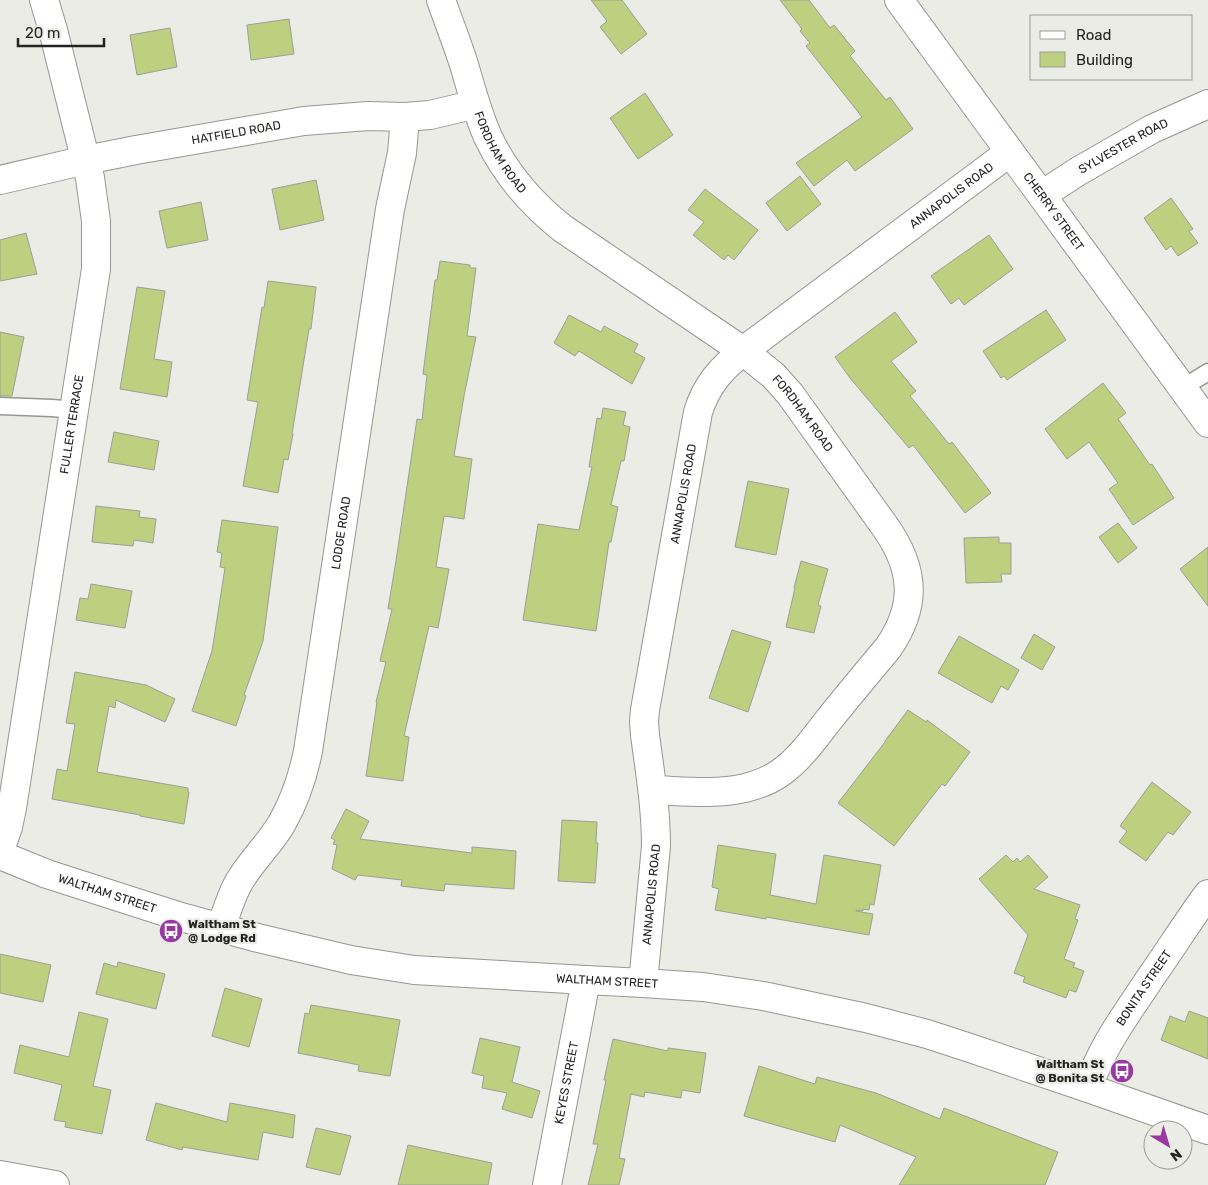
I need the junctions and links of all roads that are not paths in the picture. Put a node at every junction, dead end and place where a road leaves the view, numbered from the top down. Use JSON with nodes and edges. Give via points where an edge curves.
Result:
{"nodes":[{"id":1,"x":44,"y":0,"type":"edge"},
{"id":2,"x":441,"y":0,"type":"edge"},
{"id":3,"x":900,"y":0,"type":"edge"},
{"id":4,"x":475,"y":103,"type":"junction"},
{"id":5,"x":1208,"y":104,"type":"edge"},
{"id":6,"x":405,"y":117,"type":"junction"},
{"id":7,"x":1010,"y":152,"type":"junction"},
{"id":8,"x":86,"y":160,"type":"junction"},
{"id":9,"x":0,"y":180,"type":"edge"},
{"id":10,"x":1042,"y":195,"type":"junction"},
{"id":11,"x":743,"y":351,"type":"junction"},
{"id":12,"x":1208,"y":372,"type":"edge"},
{"id":13,"x":1182,"y":388,"type":"junction"},
{"id":14,"x":0,"y":406,"type":"edge"},
{"id":15,"x":74,"y":410,"type":"junction"},
{"id":16,"x":1208,"y":423,"type":"edge"},
{"id":17,"x":653,"y":790,"type":"junction"},
{"id":18,"x":0,"y":850,"type":"edge"},
{"id":19,"x":0,"y":856,"type":"edge"},
{"id":20,"x":1208,"y":894,"type":"edge"},
{"id":21,"x":221,"y":928,"type":"junction"},
{"id":22,"x":586,"y":980,"type":"junction"},
{"id":23,"x":643,"y":983,"type":"junction"},
{"id":24,"x":1088,"y":1088,"type":"junction"},
{"id":25,"x":1208,"y":1130,"type":"edge"},
{"id":26,"x":0,"y":1175,"type":"edge"},
{"id":27,"x":55,"y":1185,"type":"edge"},
{"id":28,"x":547,"y":1185,"type":"edge"}],
"edges":[{"from":1,"to":8,"type":"street","name":"FULLER TERRACE"},
{"from":2,"to":4,"type":"street","name":"FORDHAM ROAD"},
{"from":3,"to":7,"type":"street","name":"CHERRY STREET"},
{"from":4,"to":6,"type":"street","name":"HATFIELD ROAD","via":[[430,115]]},
{"from":4,"to":11,"type":"street","name":"FORDHAM ROAD","via":[[500,157],[522,190],[545,214]]},
{"from":5,"to":10,"type":"street","name":"SYLVESTER ROAD","via":[[1122,146]]},
{"from":6,"to":8,"type":"street","name":"HATFIELD ROAD","via":[[304,121]]},
{"from":6,"to":21,"type":"street","name":"LODGE ROAD","via":[[308,751],[290,808],[239,883]]},
{"from":7,"to":10,"type":"street","name":"CHERRY STREET"},
{"from":7,"to":11,"type":"street","name":"ANNAPOLIS ROAD"},
{"from":8,"to":9,"type":"street","name":"HATFIELD ROAD"},
{"from":8,"to":15,"type":"street","name":"FULLER TERRACE","via":[[96,214],[96,268]]},
{"from":10,"to":13,"type":"street","name":"CHERRY STREET"},
{"from":11,"to":17,"type":"street","name":"ANNAPOLIS ROAD","via":[[714,379],[698,412],[646,703],[644,722]]},
{"from":11,"to":17,"type":"street","name":"FORDHAM ROAD","via":[[782,385],[893,538],[905,567],[909,587],[907,607],[901,627],[888,648],[811,742],[779,773],[757,784],[734,790]]},
{"from":12,"to":13,"type":"lane"},
{"from":13,"to":16,"type":"street","name":"CHERRY STREET"},
{"from":14,"to":15,"type":"lane"},
{"from":15,"to":18,"type":"street","name":"FULLER TERRACE","via":[[12,808]]},
{"from":17,"to":23,"type":"street","name":"ANNAPOLIS ROAD","via":[[656,846]]},
{"from":19,"to":21,"type":"street","name":"WALTHAM STREET","via":[[75,884]]},
{"from":20,"to":24,"type":"street","name":"BONITA STREET","via":[[1112,1036]]},
{"from":21,"to":22,"type":"street","name":"WALTHAM STREET","via":[[336,957],[392,967]]},
{"from":22,"to":23,"type":"street","name":"WALTHAM STREET"},
{"from":22,"to":28,"type":"street","name":"KEYES STREET"},
{"from":23,"to":24,"type":"street","name":"WALTHAM STREET","via":[[734,991],[866,1018],[947,1040]]},
{"from":24,"to":25,"type":"street","name":"WALTHAM STREET"},
{"from":26,"to":27,"type":"street"}]}
